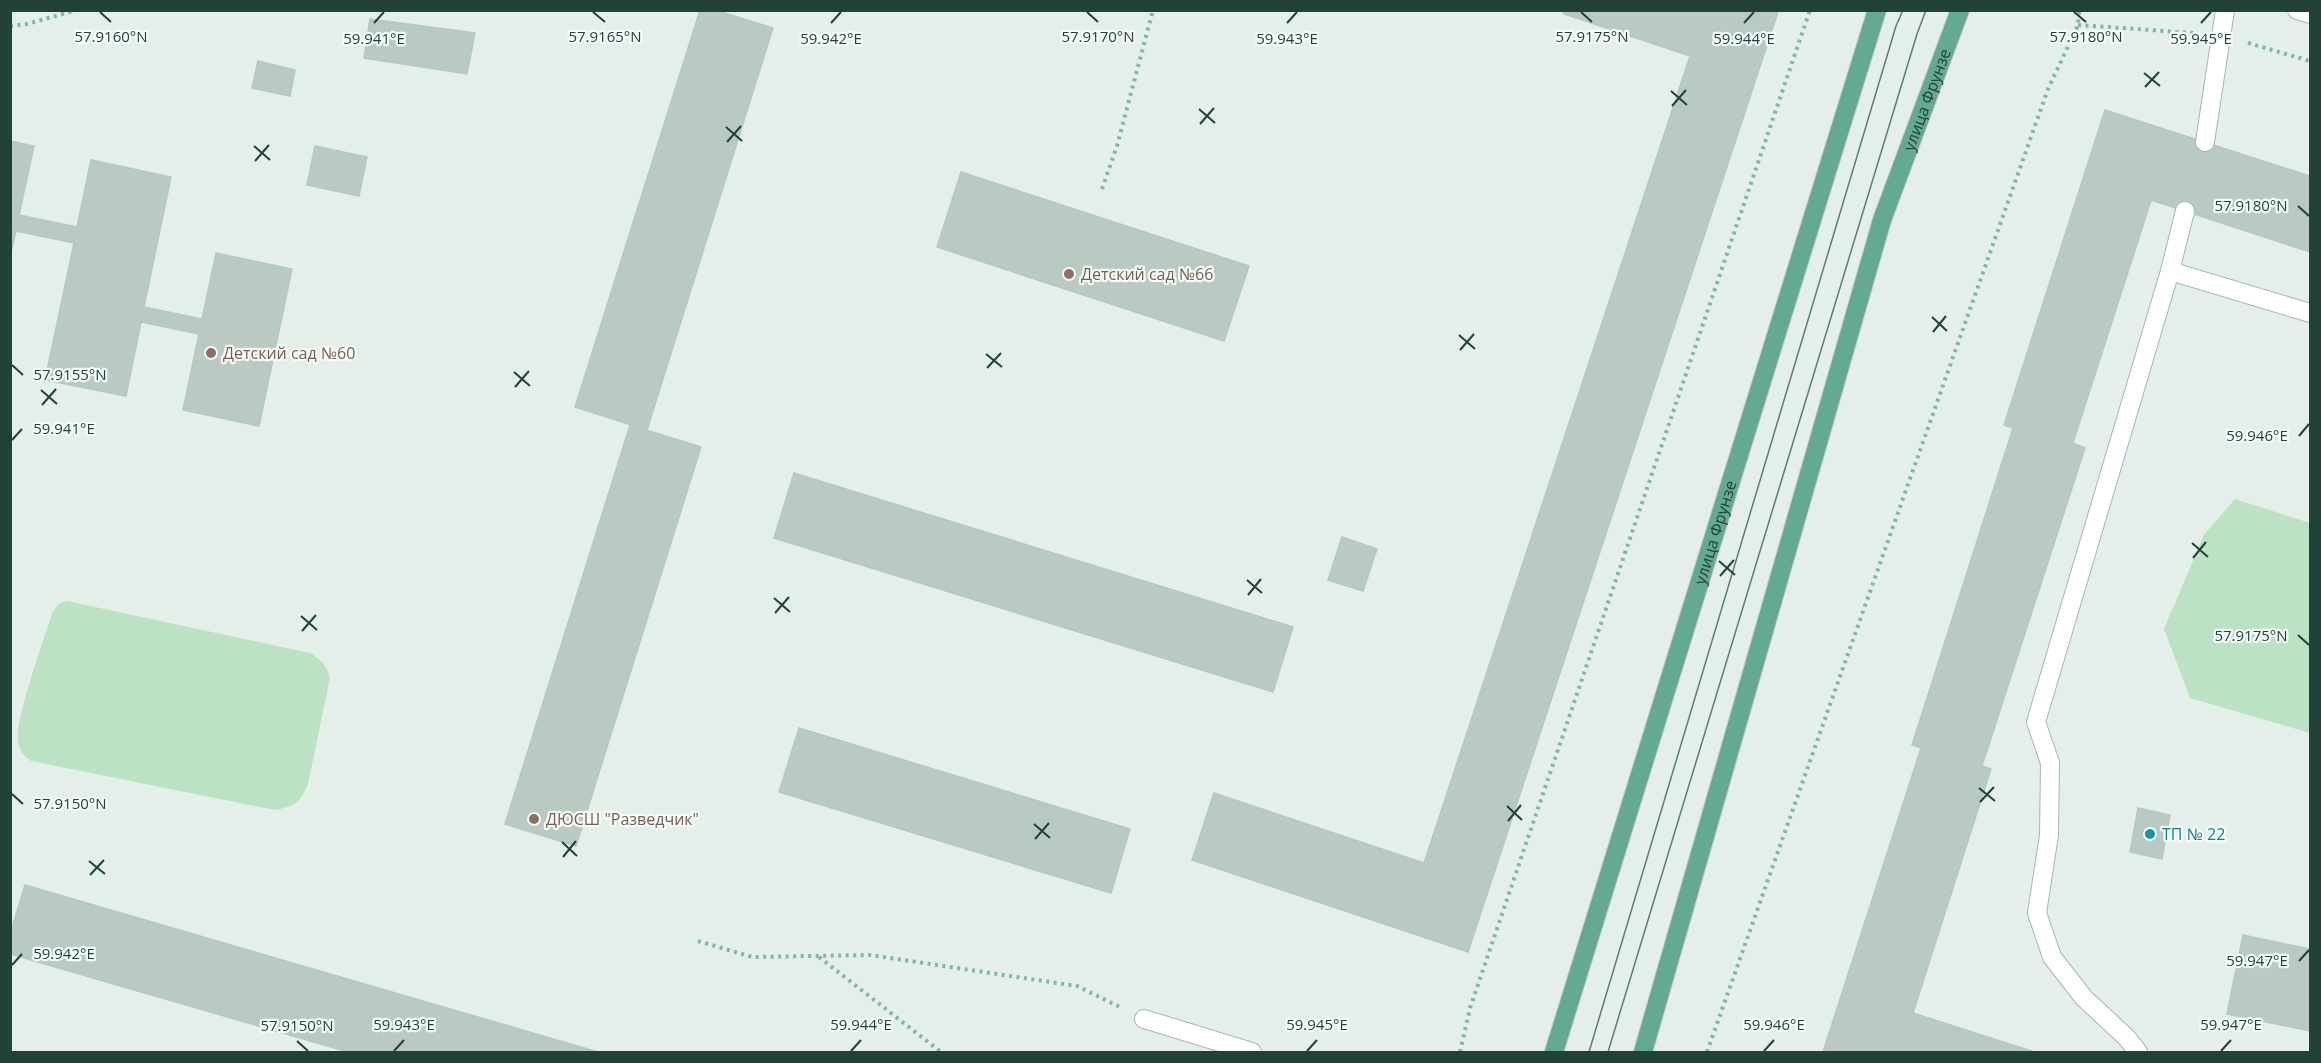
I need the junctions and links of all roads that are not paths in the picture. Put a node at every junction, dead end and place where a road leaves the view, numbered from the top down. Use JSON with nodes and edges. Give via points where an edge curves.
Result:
{"nodes":[{"id":1,"x":1878,"y":10,"type":"edge"},
{"id":2,"x":1960,"y":10,"type":"edge"},
{"id":3,"x":2225,"y":10,"type":"edge"},
{"id":4,"x":2297,"y":10,"type":"edge"},
{"id":5,"x":2310,"y":14,"type":"edge"},
{"id":6,"x":2205,"y":142,"type":"dead end"},
{"id":7,"x":2185,"y":211,"type":"dead end"},
{"id":8,"x":2170,"y":271,"type":"junction"},
{"id":9,"x":2310,"y":314,"type":"edge"},
{"id":10,"x":1144,"y":1019,"type":"road end"},
{"id":11,"x":1252,"y":1053,"type":"edge"},
{"id":12,"x":1554,"y":1053,"type":"edge"},
{"id":13,"x":1643,"y":1053,"type":"edge"},
{"id":14,"x":2138,"y":1053,"type":"edge"}],
"edges":[{"from":1,"to":12,"type":"main road","name":"улица Фрунзе"},
{"from":2,"to":13,"type":"main road","name":"улица Фрунзе","via":[[1882,220]]},
{"from":3,"to":6,"type":"street"},
{"from":4,"to":5,"type":"street"},
{"from":7,"to":8,"type":"street"},
{"from":8,"to":9,"type":"street"},
{"from":8,"to":14,"type":"street","via":[[2036,722],[2050,763],[2049,835],[2037,914],[2052,957],[2084,998]]},
{"from":10,"to":11,"type":"street"}]}
